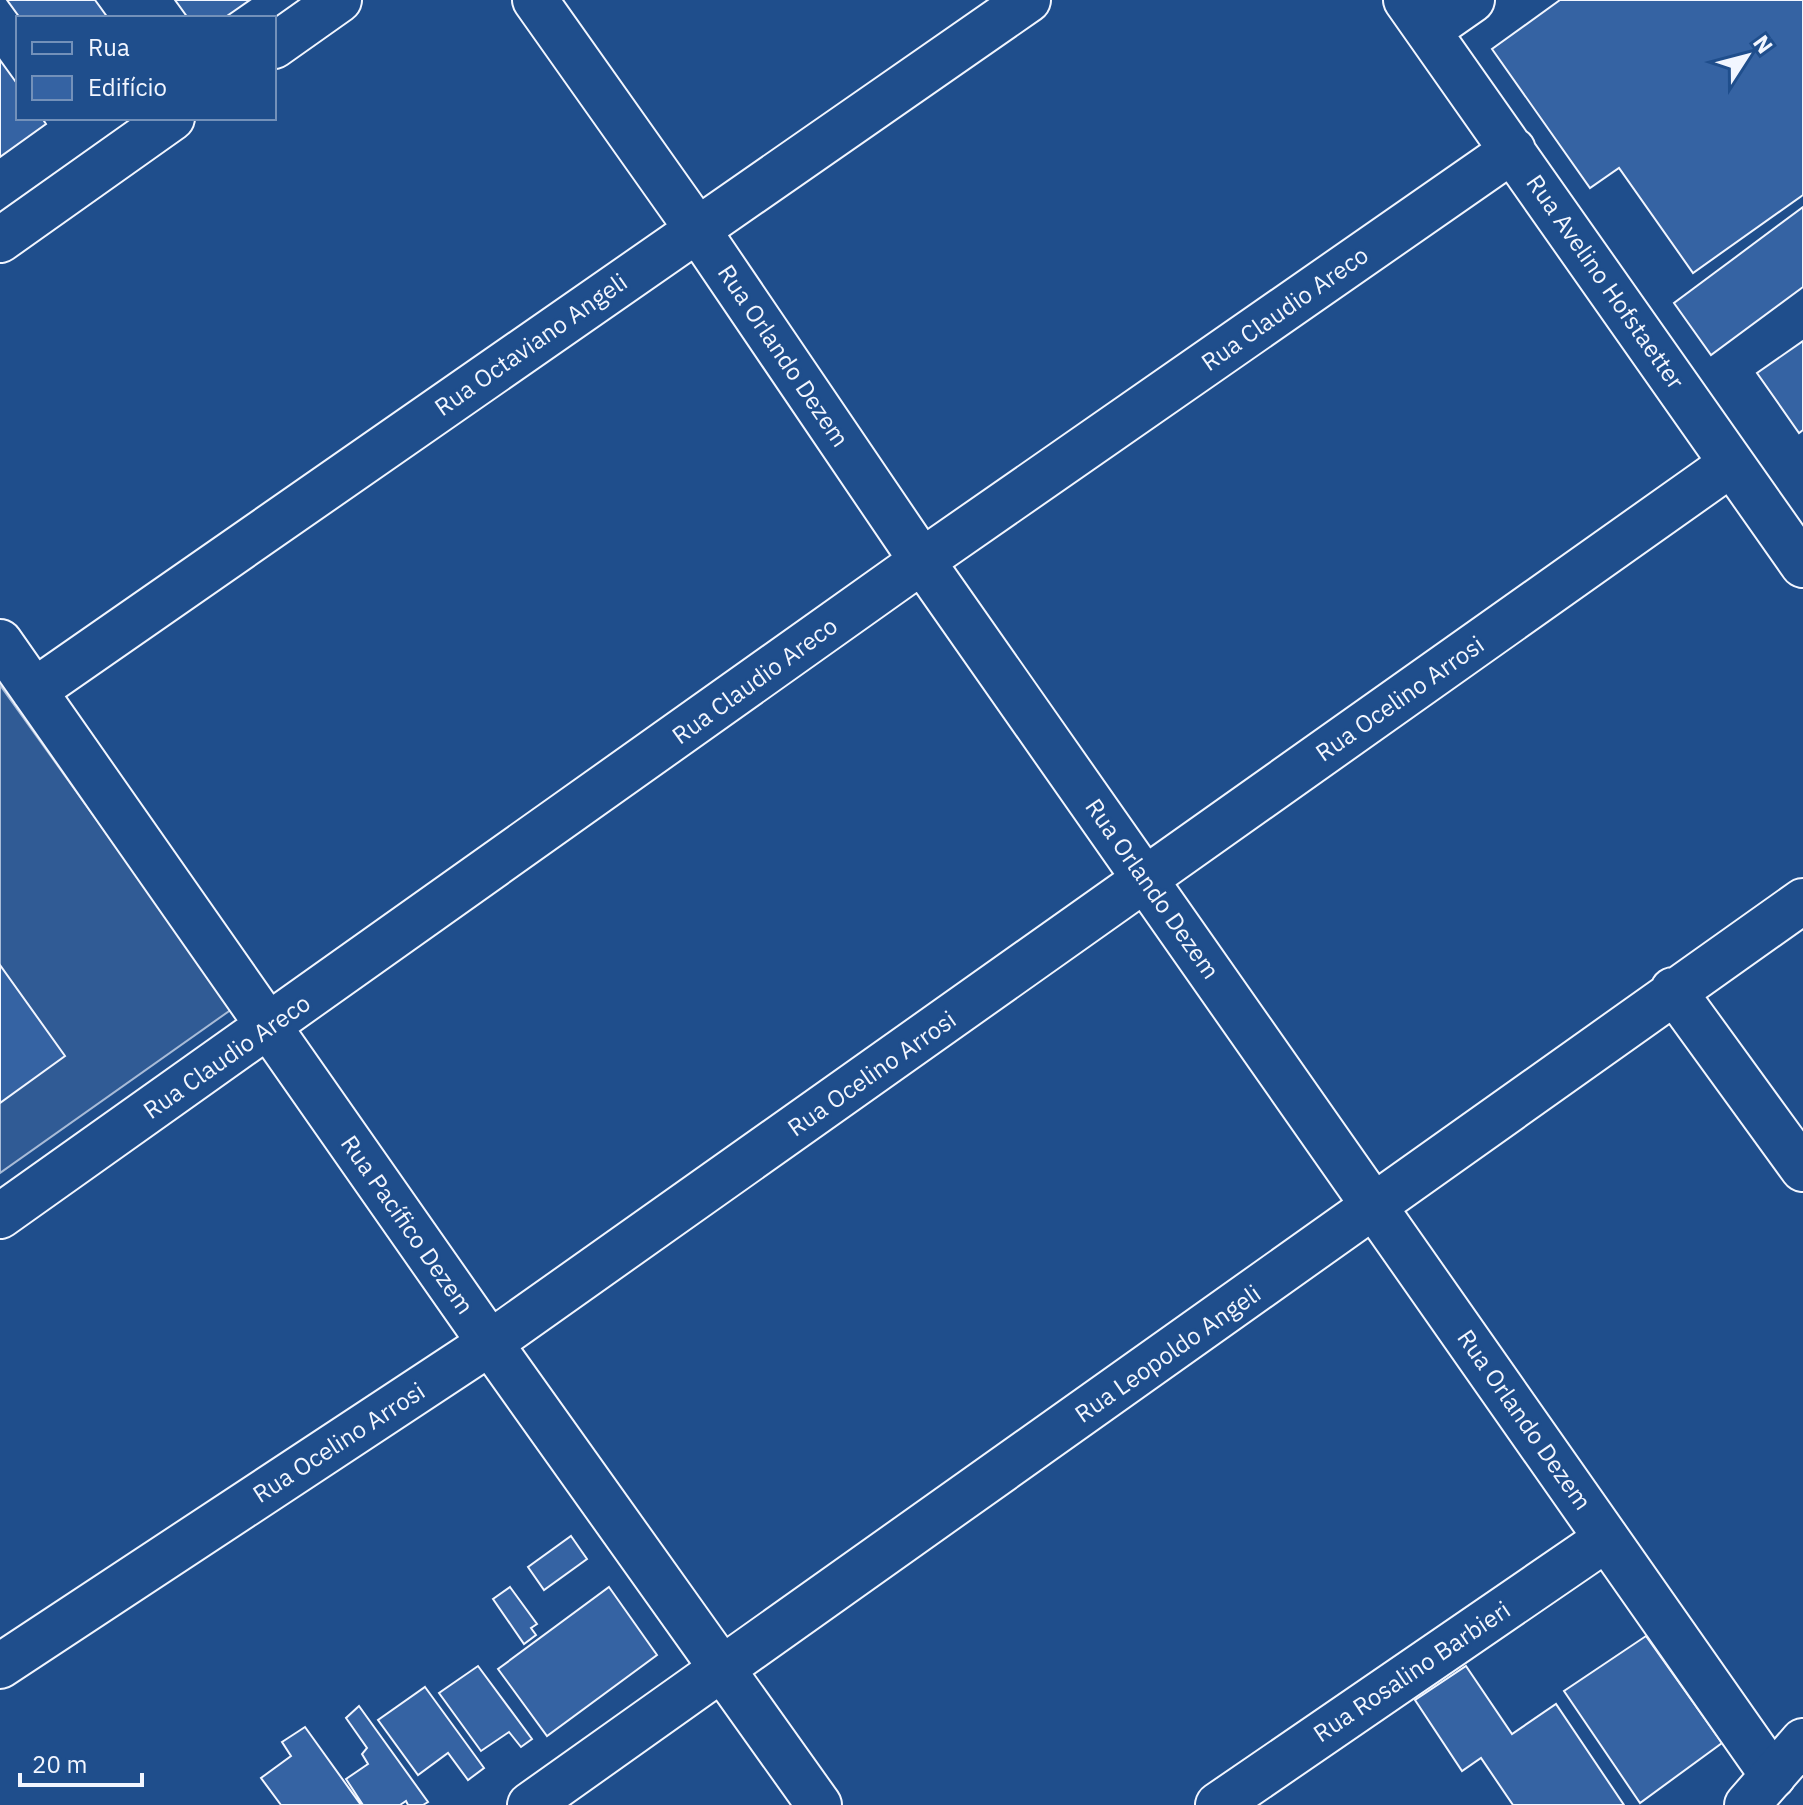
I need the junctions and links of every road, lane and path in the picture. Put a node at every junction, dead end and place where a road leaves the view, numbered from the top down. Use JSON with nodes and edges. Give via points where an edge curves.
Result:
{"nodes":[{"id":1,"x":339,"y":0,"type":"edge"},
{"id":2,"x":535,"y":0,"type":"edge"},
{"id":3,"x":1028,"y":0,"type":"edge"},
{"id":4,"x":1472,"y":0,"type":"edge"},
{"id":5,"x":1418,"y":15,"type":"edge"},
{"id":6,"x":276,"y":45,"type":"edge"},
{"id":7,"x":169,"y":120,"type":"edge"},
{"id":8,"x":1513,"y":150,"type":"junction"},
{"id":9,"x":697,"y":229,"type":"junction"},
{"id":10,"x":0,"y":240,"type":"edge"},
{"id":11,"x":1731,"y":464,"type":"junction"},
{"id":12,"x":922,"y":561,"type":"junction"},
{"id":13,"x":1803,"y":565,"type":"edge"},
{"id":14,"x":0,"y":642,"type":"edge"},
{"id":15,"x":34,"y":691,"type":"junction"},
{"id":16,"x":1146,"y":880,"type":"junction"},
{"id":17,"x":1803,"y":901,"type":"edge"},
{"id":18,"x":1673,"y":990,"type":"junction"},
{"id":19,"x":269,"y":1027,"type":"junction"},
{"id":20,"x":1803,"y":1169,"type":"edge"},
{"id":21,"x":1376,"y":1205,"type":"junction"},
{"id":22,"x":0,"y":1216,"type":"edge"},
{"id":23,"x":490,"y":1343,"type":"junction"},
{"id":24,"x":1606,"y":1539,"type":"junction"},
{"id":25,"x":0,"y":1666,"type":"edge"},
{"id":26,"x":725,"y":1669,"type":"junction"},
{"id":27,"x":1803,"y":1741,"type":"edge"},
{"id":28,"x":1760,"y":1790,"type":"edge"},
{"id":29,"x":530,"y":1805,"type":"edge"},
{"id":30,"x":819,"y":1805,"type":"edge"},
{"id":31,"x":1218,"y":1805,"type":"edge"}],
"edges":[{"from":1,"to":6,"type":"street"},
{"from":2,"to":9,"type":"street","name":"Rua Orlando Dezem"},
{"from":3,"to":9,"type":"street","name":"Rua Octaviano Angeli"},
{"from":4,"to":5,"type":"street"},
{"from":5,"to":8,"type":"street","name":"Rua Avelino Hofstaetter"},
{"from":7,"to":10,"type":"street"},
{"from":8,"to":11,"type":"street","name":"Rua Avelino Hofstaetter"},
{"from":8,"to":12,"type":"street","name":"Rua Claudio Areco"},
{"from":9,"to":12,"type":"street","name":"Rua Orlando Dezem"},
{"from":9,"to":15,"type":"street","name":"Rua Octaviano Angeli"},
{"from":11,"to":13,"type":"street","name":"Rua Avelino Hofstaetter"},
{"from":11,"to":16,"type":"street","name":"Rua Ocelino Arrosi"},
{"from":12,"to":16,"type":"street","name":"Rua Orlando Dezem"},
{"from":12,"to":19,"type":"street","name":"Rua Claudio Areco"},
{"from":14,"to":15,"type":"street","name":"Rua Pacífico Dezem"},
{"from":15,"to":19,"type":"street","name":"Rua Pacífico Dezem"},
{"from":16,"to":21,"type":"street","name":"Rua Orlando Dezem"},
{"from":16,"to":23,"type":"street","name":"Rua Ocelino Arrosi"},
{"from":17,"to":18,"type":"street","name":"Rua Leopoldo Angeli"},
{"from":18,"to":20,"type":"street"},
{"from":18,"to":21,"type":"street","name":"Rua Leopoldo Angeli"},
{"from":19,"to":22,"type":"street","name":"Rua Claudio Areco"},
{"from":19,"to":23,"type":"street","name":"Rua Pacífico Dezem"},
{"from":21,"to":24,"type":"street","name":"Rua Orlando Dezem"},
{"from":21,"to":26,"type":"street","name":"Rua Leopoldo Angeli"},
{"from":23,"to":25,"type":"street","name":"Rua Ocelino Arrosi"},
{"from":23,"to":26,"type":"street","name":"Rua Pacífico Dezem"},
{"from":24,"to":28,"type":"street","name":"Rua Orlando Dezem"},
{"from":24,"to":31,"type":"street","name":"Rua Rosalino Barbieri"},
{"from":26,"to":29,"type":"street","name":"Rua Leopoldo Angeli"},
{"from":26,"to":30,"type":"street","name":"Rua Pacífico Dezem"},
{"from":27,"to":28,"type":"street"}]}
